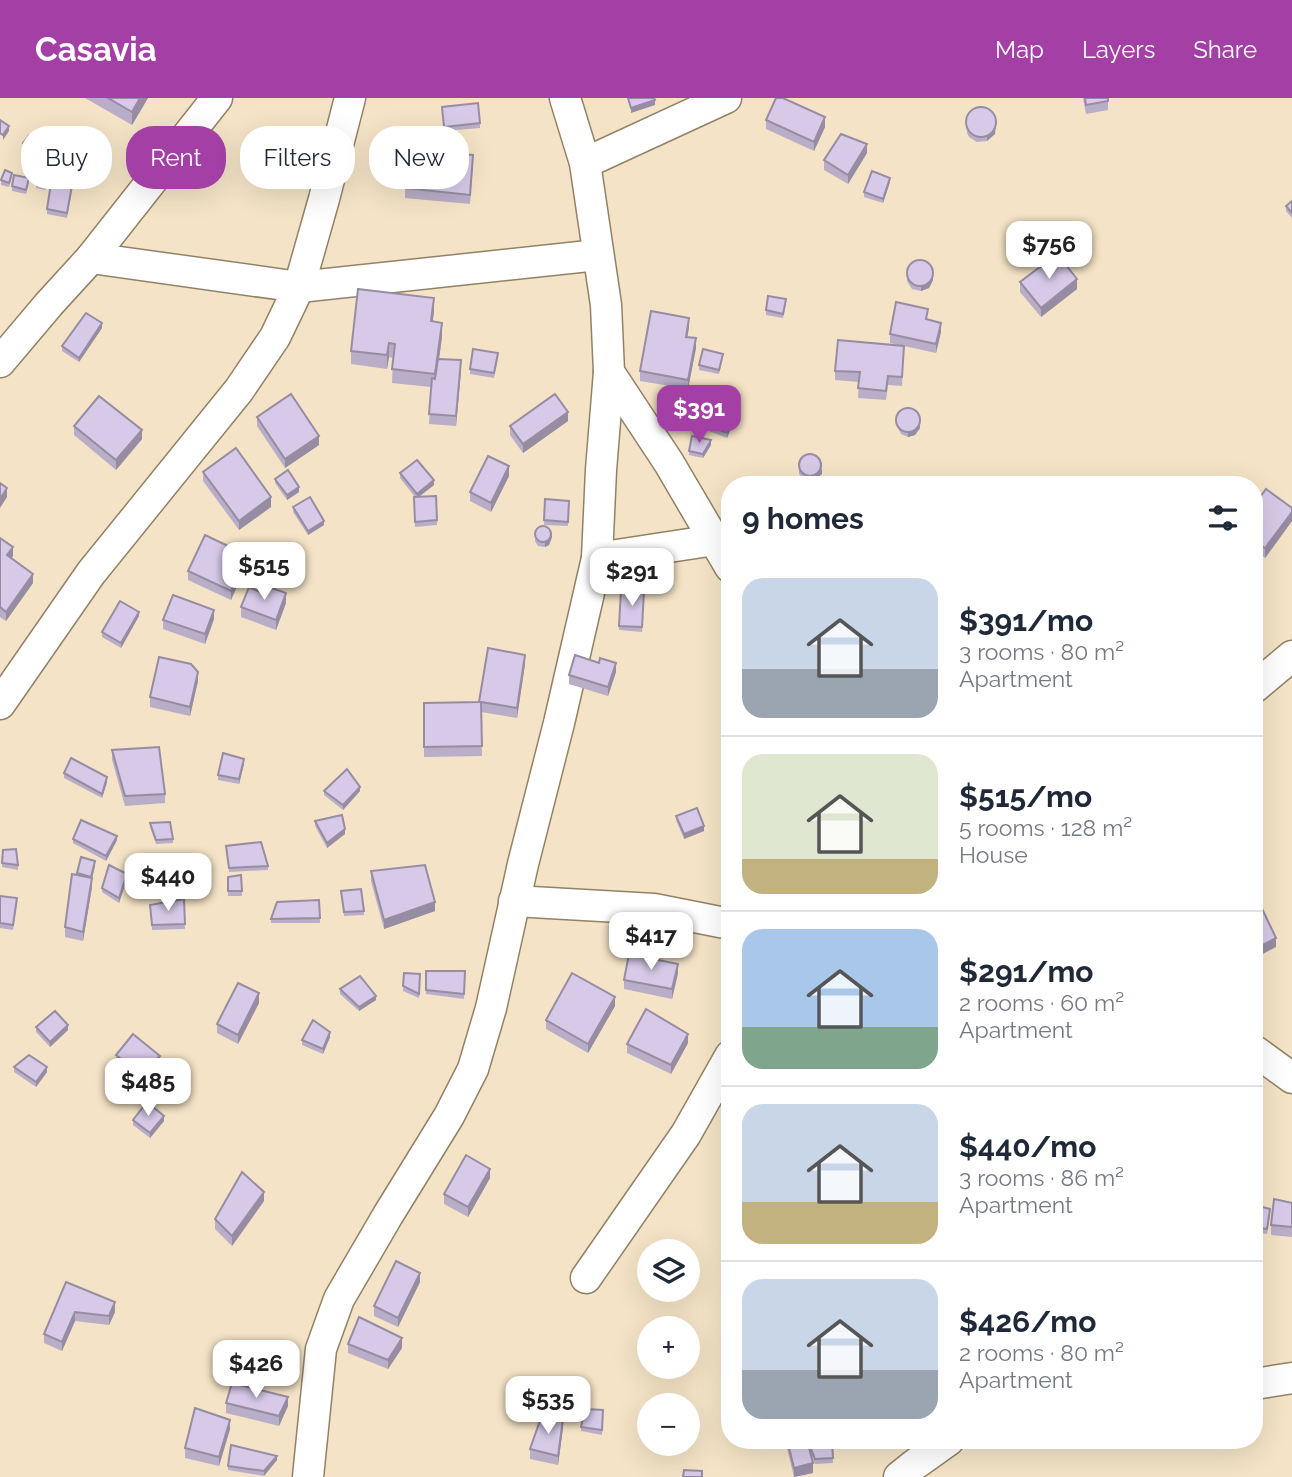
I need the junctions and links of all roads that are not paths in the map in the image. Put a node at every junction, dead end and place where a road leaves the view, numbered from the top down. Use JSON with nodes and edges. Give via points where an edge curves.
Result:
{"nodes":[{"id":1,"x":217,"y":98,"type":"edge"},
{"id":2,"x":350,"y":98,"type":"edge"},
{"id":3,"x":565,"y":98,"type":"edge"},
{"id":4,"x":726,"y":98,"type":"edge"},
{"id":5,"x":585,"y":163,"type":"junction"},
{"id":6,"x":598,"y":255,"type":"junction"},
{"id":7,"x":91,"y":258,"type":"junction"},
{"id":8,"x":299,"y":287,"type":"junction"},
{"id":9,"x":0,"y":362,"type":"edge"},
{"id":10,"x":609,"y":372,"type":"junction"},
{"id":11,"x":715,"y":540,"type":"junction"},
{"id":12,"x":721,"y":551,"type":"edge"},
{"id":13,"x":597,"y":558,"type":"junction"},
{"id":14,"x":1292,"y":656,"type":"edge"},
{"id":15,"x":1263,"y":680,"type":"edge"},
{"id":16,"x":0,"y":704,"type":"edge"},
{"id":17,"x":514,"y":901,"type":"junction"},
{"id":18,"x":721,"y":922,"type":"edge"},
{"id":19,"x":1263,"y":1057,"type":"edge"},
{"id":20,"x":1263,"y":1071,"type":"edge"},
{"id":21,"x":721,"y":1072,"type":"edge"},
{"id":22,"x":1292,"y":1078,"type":"edge"},
{"id":23,"x":586,"y":1278,"type":"dead end"},
{"id":24,"x":1292,"y":1378,"type":"edge"},
{"id":25,"x":1263,"y":1383,"type":"edge"},
{"id":26,"x":936,"y":1449,"type":"edge"},
{"id":27,"x":309,"y":1477,"type":"edge"},
{"id":28,"x":900,"y":1477,"type":"edge"}],
"edges":[{"from":1,"to":7,"type":"street"},
{"from":2,"to":8,"type":"street"},
{"from":3,"to":5,"type":"street"},
{"from":4,"to":5,"type":"street"},
{"from":5,"to":6,"type":"street"},
{"from":6,"to":8,"type":"street"},
{"from":6,"to":10,"type":"street"},
{"from":7,"to":8,"type":"street"},
{"from":7,"to":9,"type":"street"},
{"from":8,"to":16,"type":"street","via":[[275,337],[239,390],[90,573]]},
{"from":10,"to":11,"type":"street"},
{"from":10,"to":13,"type":"street"},
{"from":11,"to":12,"type":"street"},
{"from":11,"to":13,"type":"street"},
{"from":13,"to":17,"type":"street"},
{"from":14,"to":15,"type":"street"},
{"from":17,"to":18,"type":"street","via":[[654,909]]},
{"from":17,"to":27,"type":"street","via":[[473,1069],[339,1299],[321,1349]]},
{"from":19,"to":22,"type":"street"},
{"from":20,"to":22,"type":"street"},
{"from":21,"to":23,"type":"street","via":[[686,1134]]},
{"from":24,"to":25,"type":"street"},
{"from":26,"to":28,"type":"street"}]}
